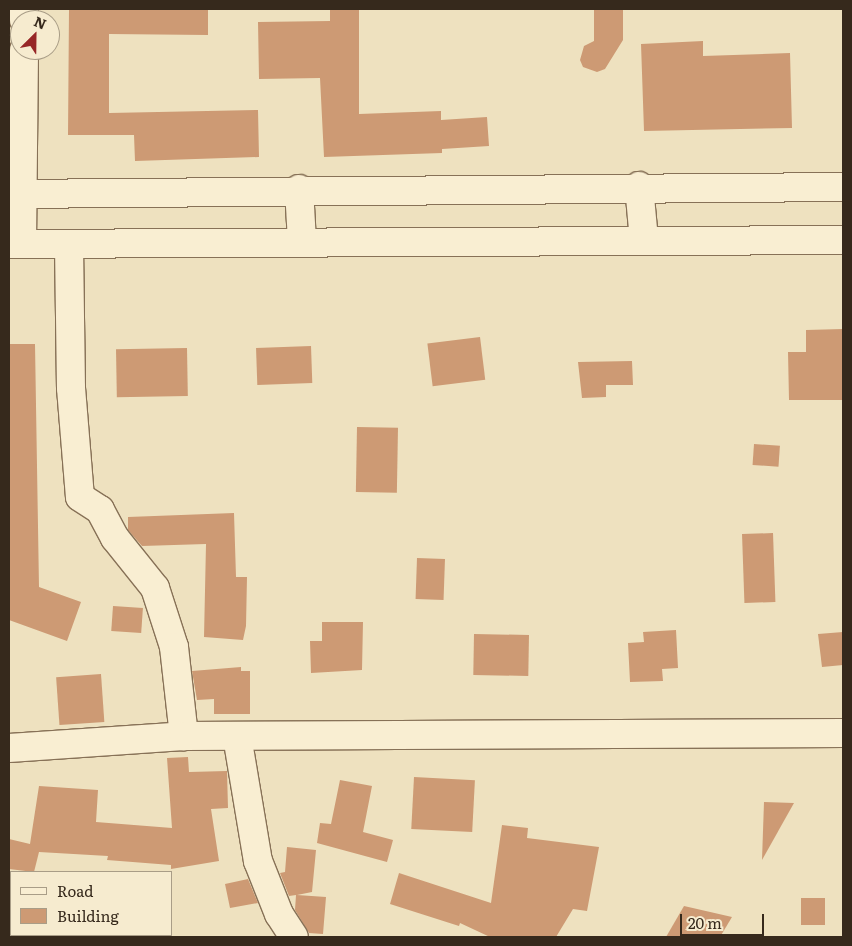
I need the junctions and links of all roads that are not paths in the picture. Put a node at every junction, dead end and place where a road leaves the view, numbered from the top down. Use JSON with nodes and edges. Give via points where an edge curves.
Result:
{"nodes":[{"id":1,"x":24,"y":60,"type":"edge"},
{"id":2,"x":639,"y":186,"type":"junction"},
{"id":3,"x":843,"y":186,"type":"edge"},
{"id":4,"x":299,"y":190,"type":"junction"},
{"id":5,"x":17,"y":194,"type":"edge"},
{"id":6,"x":644,"y":240,"type":"junction"},
{"id":7,"x":843,"y":240,"type":"edge"},
{"id":8,"x":302,"y":241,"type":"junction"},
{"id":9,"x":16,"y":243,"type":"edge"},
{"id":10,"x":69,"y":245,"type":"junction"},
{"id":11,"x":843,"y":733,"type":"edge"},
{"id":12,"x":184,"y":736,"type":"junction"},
{"id":13,"x":237,"y":736,"type":"junction"},
{"id":14,"x":9,"y":748,"type":"edge"},
{"id":15,"x":294,"y":937,"type":"edge"}],
"edges":[{"from":1,"to":5,"type":"street"},
{"from":2,"to":3,"type":"street"},
{"from":2,"to":4,"type":"street"},
{"from":2,"to":6,"type":"street"},
{"from":4,"to":5,"type":"street"},
{"from":4,"to":8,"type":"street"},
{"from":5,"to":9,"type":"street"},
{"from":6,"to":7,"type":"street"},
{"from":6,"to":8,"type":"street"},
{"from":8,"to":10,"type":"street"},
{"from":9,"to":10,"type":"street"},
{"from":10,"to":12,"type":"street","via":[[71,388],[80,497],[100,510],[115,538],[155,588],[174,647]]},
{"from":11,"to":13,"type":"street"},
{"from":12,"to":13,"type":"street"},
{"from":12,"to":14,"type":"street"},
{"from":13,"to":15,"type":"street","via":[[258,861],[279,914]]}]}
